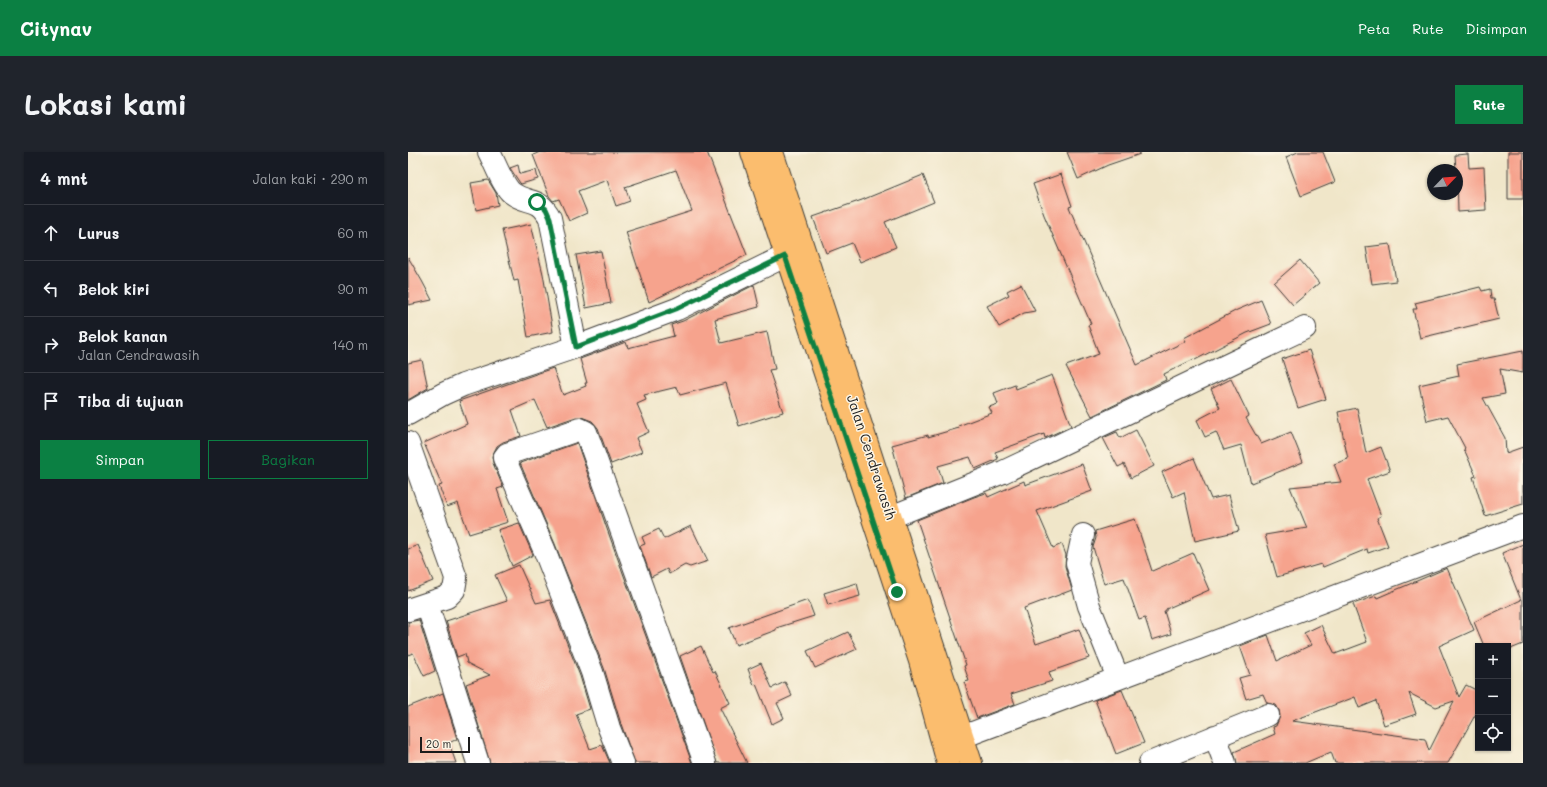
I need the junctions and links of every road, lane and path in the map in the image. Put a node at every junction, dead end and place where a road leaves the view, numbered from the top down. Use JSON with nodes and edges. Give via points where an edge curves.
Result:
{"nodes":[{"id":1,"x":489,"y":152,"type":"edge"},
{"id":2,"x":752,"y":152,"type":"edge"},
{"id":3,"x":772,"y":152,"type":"edge"},
{"id":4,"x":785,"y":256,"type":"junction"},
{"id":5,"x":1305,"y":328,"type":"dead end"},
{"id":6,"x":576,"y":347,"type":"junction"},
{"id":7,"x":408,"y":414,"type":"edge"},
{"id":8,"x":408,"y":443,"type":"edge"},
{"id":9,"x":891,"y":517,"type":"junction"},
{"id":10,"x":1523,"y":526,"type":"edge"},
{"id":11,"x":1083,"y":535,"type":"dead end"},
{"id":12,"x":417,"y":607,"type":"edge"},
{"id":13,"x":1118,"y":678,"type":"junction"},
{"id":14,"x":1268,"y":714,"type":"dead end"},
{"id":15,"x":1215,"y":736,"type":"junction"},
{"id":16,"x":962,"y":737,"type":"junction"},
{"id":17,"x":478,"y":763,"type":"edge"},
{"id":18,"x":623,"y":763,"type":"edge"},
{"id":19,"x":706,"y":763,"type":"edge"},
{"id":20,"x":948,"y":763,"type":"edge"},
{"id":21,"x":971,"y":763,"type":"edge"},
{"id":22,"x":1150,"y":763,"type":"edge"},
{"id":23,"x":1225,"y":763,"type":"edge"}],
"edges":[{"from":1,"to":6,"type":"street","via":[[512,192],[519,197],[537,202],[546,209]]},
{"from":2,"to":4,"type":"main road","name":"Jalan Cendrawasih"},
{"from":3,"to":9,"type":"main road","name":"Jalan Cendrawasih"},
{"from":4,"to":6,"type":"street","via":[[676,309]]},
{"from":4,"to":20,"type":"main road","name":"Jalan Cendrawasih","via":[[920,661]]},
{"from":5,"to":9,"type":"street","via":[[1003,472]]},
{"from":6,"to":7,"type":"street","via":[[463,385]]},
{"from":8,"to":12,"type":"street","via":[[456,578],[454,590],[447,597]]},
{"from":9,"to":16,"type":"main road","name":"Jalan Cendrawasih"},
{"from":10,"to":13,"type":"street"},
{"from":11,"to":13,"type":"street","via":[[1077,563],[1089,606]]},
{"from":12,"to":17,"type":"street"},
{"from":13,"to":16,"type":"street"},
{"from":14,"to":15,"type":"street"},
{"from":15,"to":22,"type":"street"},
{"from":15,"to":23,"type":"street"},
{"from":16,"to":21,"type":"main road","name":"Jalan Cendrawasih"},
{"from":18,"to":19,"type":"street","via":[[592,672],[544,549],[504,458],[507,454],[580,429],[586,432]]}]}
